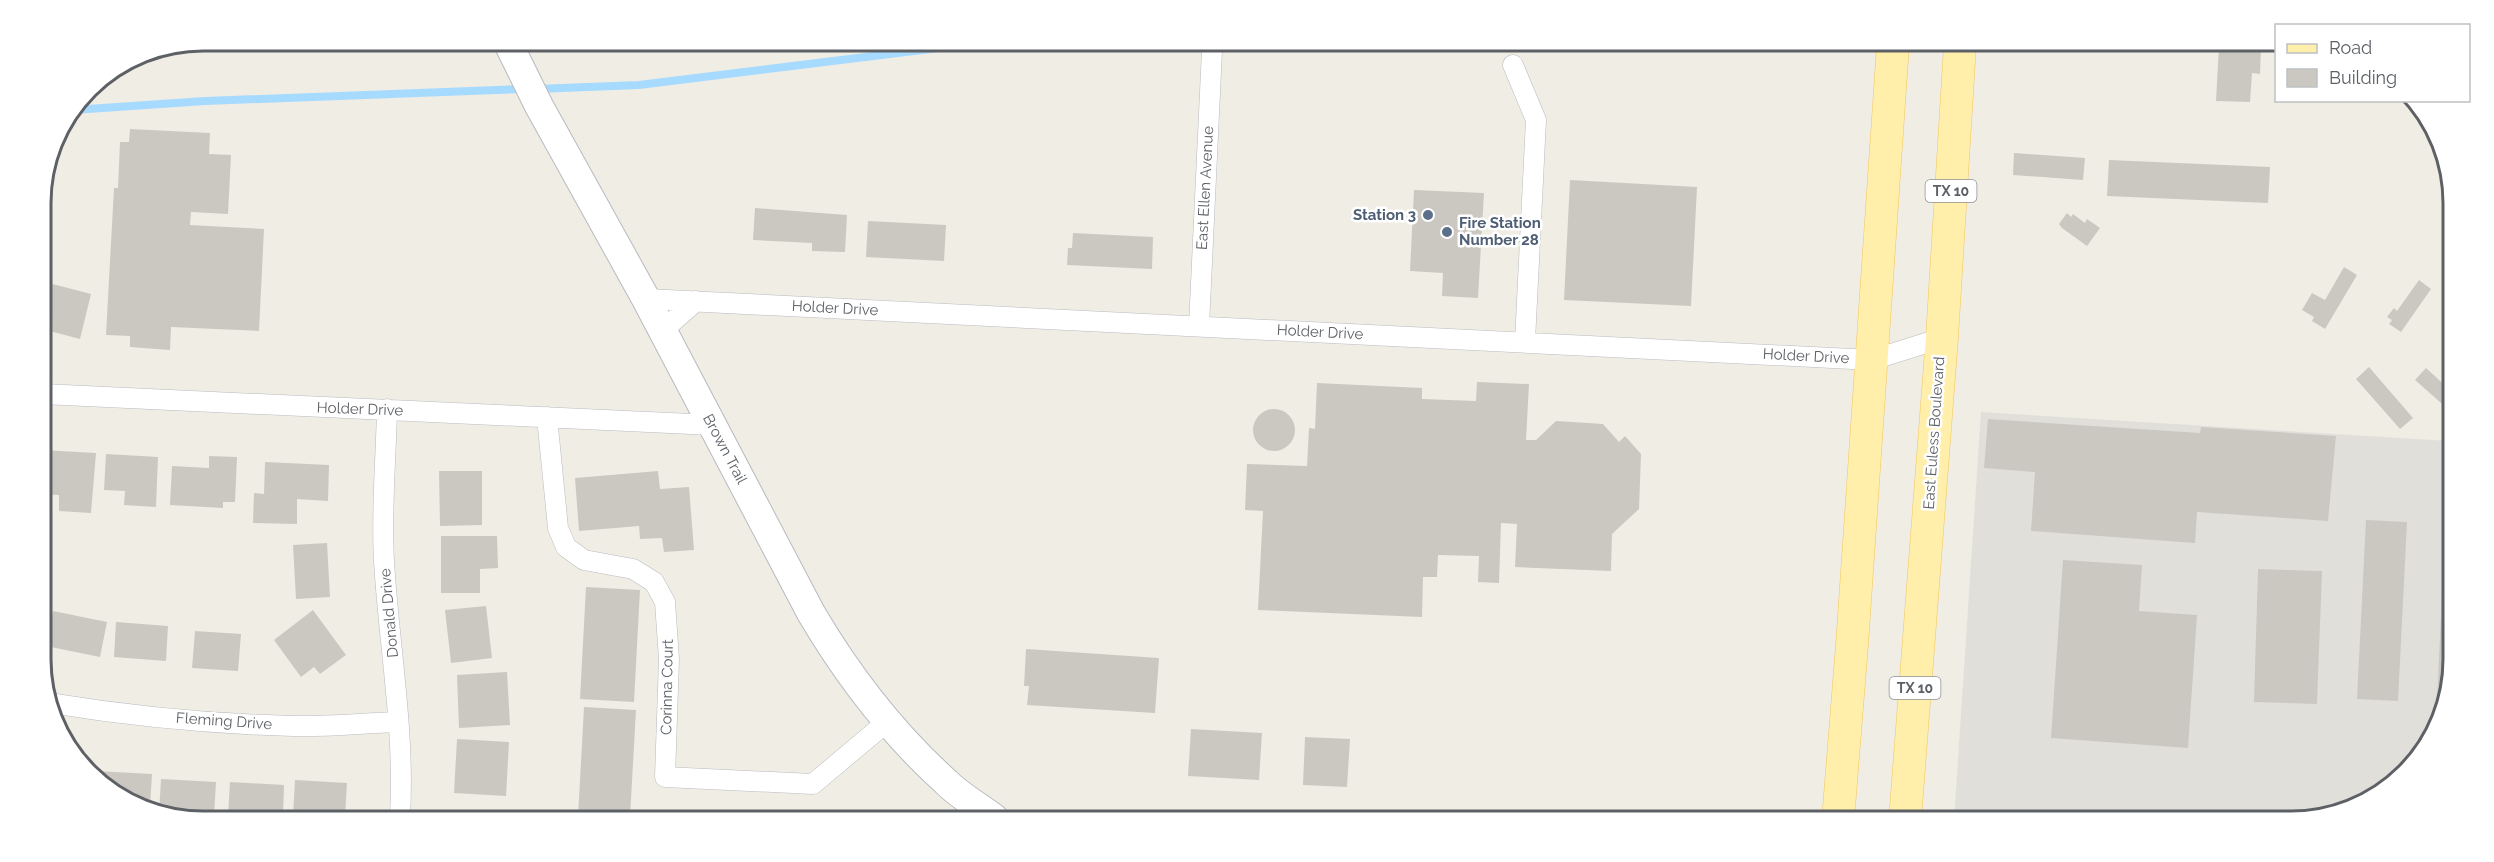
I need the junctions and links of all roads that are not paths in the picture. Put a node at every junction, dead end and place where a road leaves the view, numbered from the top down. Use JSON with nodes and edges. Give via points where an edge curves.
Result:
{"nodes":[{"id":1,"x":512,"y":51,"type":"edge"},
{"id":2,"x":1212,"y":51,"type":"edge"},
{"id":3,"x":1893,"y":51,"type":"edge"},
{"id":4,"x":1960,"y":51,"type":"edge"},
{"id":5,"x":1513,"y":65,"type":"dead end"},
{"id":6,"x":646,"y":299,"type":"junction"},
{"id":7,"x":696,"y":302,"type":"junction"},
{"id":8,"x":1199,"y":326,"type":"junction"},
{"id":9,"x":663,"y":330,"type":"junction"},
{"id":10,"x":1941,"y":338,"type":"junction"},
{"id":11,"x":1525,"y":341,"type":"junction"},
{"id":12,"x":1872,"y":360,"type":"junction"},
{"id":13,"x":51,"y":394,"type":"edge"},
{"id":14,"x":387,"y":410,"type":"junction"},
{"id":15,"x":547,"y":417,"type":"junction"},
{"id":16,"x":713,"y":425,"type":"junction"},
{"id":17,"x":58,"y":704,"type":"edge"},
{"id":18,"x":398,"y":722,"type":"junction"},
{"id":19,"x":888,"y":722,"type":"junction"},
{"id":20,"x":400,"y":811,"type":"edge"},
{"id":21,"x":984,"y":811,"type":"edge"},
{"id":22,"x":1839,"y":811,"type":"edge"},
{"id":23,"x":1906,"y":811,"type":"edge"}],
"edges":[{"from":1,"to":6,"type":"main road","name":"Brown Trail"},
{"from":2,"to":8,"type":"street","name":"East Ellen Avenue"},
{"from":3,"to":12,"type":"main road"},
{"from":4,"to":10,"type":"main road","name":"East Euless Boulevard","number":"TX 10"},
{"from":5,"to":11,"type":"street","via":[[1536,120]]},
{"from":6,"to":7,"type":"street","name":"Holder Drive"},
{"from":6,"to":9,"type":"main road","name":"Brown Trail"},
{"from":7,"to":8,"type":"street","name":"Holder Drive"},
{"from":7,"to":9,"type":"street"},
{"from":8,"to":11,"type":"street","name":"Holder Drive"},
{"from":9,"to":16,"type":"main road","name":"Brown Trail"},
{"from":10,"to":12,"type":"street","name":"Holder Drive"},
{"from":10,"to":23,"type":"main road","name":"East Euless Boulevard","number":"TX 10"},
{"from":11,"to":12,"type":"street","name":"Holder Drive"},
{"from":12,"to":22,"type":"main road"},
{"from":13,"to":14,"type":"street","name":"Holder Drive"},
{"from":14,"to":15,"type":"street","name":"Holder Drive"},
{"from":14,"to":18,"type":"street","name":"Donald Drive","via":[[384,559]]},
{"from":15,"to":16,"type":"street","name":"Holder Drive"},
{"from":15,"to":19,"type":"street","name":"Corinna Court","via":[[558,528],[566,547],[584,560],[633,569],[654,582],[665,602],[669,659],[664,777],[813,784]]},
{"from":16,"to":19,"type":"main road","name":"Brown Trail","via":[[811,613],[841,663]]},
{"from":17,"to":18,"type":"street","name":"Fleming Drive","via":[[240,724]]},
{"from":18,"to":20,"type":"street","name":"Donald Drive"},
{"from":19,"to":21,"type":"main road","name":"Brown Trail","via":[[947,784]]}]}
